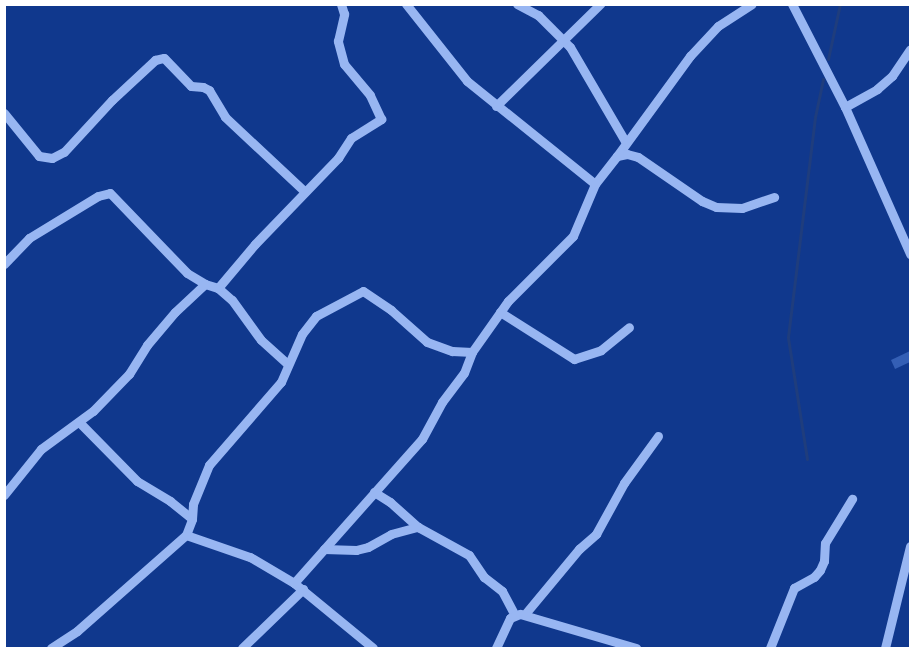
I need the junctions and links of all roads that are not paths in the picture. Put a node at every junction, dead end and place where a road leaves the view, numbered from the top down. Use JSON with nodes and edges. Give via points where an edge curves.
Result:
{"nodes":[{"id":1,"x":341,"y":4,"type":"edge"},
{"id":2,"x":406,"y":4,"type":"edge"},
{"id":3,"x":517,"y":4,"type":"edge"},
{"id":4,"x":600,"y":4,"type":"edge"},
{"id":5,"x":752,"y":4,"type":"edge"},
{"id":6,"x":792,"y":4,"type":"edge"},
{"id":7,"x":565,"y":41,"type":"junction"},
{"id":8,"x":910,"y":48,"type":"edge"},
{"id":9,"x":496,"y":106,"type":"junction"},
{"id":10,"x":845,"y":107,"type":"junction"},
{"id":11,"x":4,"y":113,"type":"edge"},
{"id":12,"x":626,"y":143,"type":"junction"},
{"id":13,"x":617,"y":156,"type":"junction"},
{"id":14,"x":595,"y":184,"type":"junction"},
{"id":15,"x":304,"y":191,"type":"junction"},
{"id":16,"x":774,"y":196,"type":"dead end"},
{"id":17,"x":910,"y":254,"type":"edge"},
{"id":18,"x":4,"y":264,"type":"edge"},
{"id":19,"x":205,"y":284,"type":"junction"},
{"id":20,"x":218,"y":288,"type":"junction"},
{"id":21,"x":500,"y":312,"type":"junction"},
{"id":22,"x":628,"y":327,"type":"dead end"},
{"id":23,"x":472,"y":352,"type":"junction"},
{"id":24,"x":288,"y":364,"type":"junction"},
{"id":25,"x":80,"y":422,"type":"junction"},
{"id":26,"x":658,"y":436,"type":"dead end"},
{"id":27,"x":374,"y":492,"type":"junction"},
{"id":28,"x":4,"y":495,"type":"edge"},
{"id":29,"x":852,"y":499,"type":"dead end"},
{"id":30,"x":192,"y":519,"type":"junction"},
{"id":31,"x":418,"y":527,"type":"junction"},
{"id":32,"x":186,"y":535,"type":"junction"},
{"id":33,"x":910,"y":546,"type":"edge"},
{"id":34,"x":324,"y":549,"type":"junction"},
{"id":35,"x":294,"y":582,"type":"junction"},
{"id":36,"x":303,"y":589,"type":"junction"},
{"id":37,"x":520,"y":615,"type":"junction"},
{"id":38,"x":51,"y":648,"type":"edge"},
{"id":39,"x":242,"y":648,"type":"edge"},
{"id":40,"x":374,"y":648,"type":"edge"},
{"id":41,"x":496,"y":648,"type":"edge"},
{"id":42,"x":636,"y":648,"type":"edge"},
{"id":43,"x":770,"y":648,"type":"edge"},
{"id":44,"x":885,"y":648,"type":"edge"}],
"edges":[{"from":1,"to":15,"type":"street","via":[[344,14],[338,41],[344,64],[370,95],[381,119],[353,135],[338,158]]},
{"from":2,"to":9,"type":"street","via":[[467,81]]},
{"from":3,"to":7,"type":"street","via":[[538,15]]},
{"from":4,"to":7,"type":"street"},
{"from":5,"to":12,"type":"street","via":[[718,27],[690,56]]},
{"from":6,"to":10,"type":"street"},
{"from":7,"to":9,"type":"street"},
{"from":7,"to":12,"type":"street"},
{"from":8,"to":10,"type":"street","via":[[892,76]]},
{"from":9,"to":14,"type":"street"},
{"from":10,"to":17,"type":"street"},
{"from":11,"to":15,"type":"street","via":[[39,156],[52,158],[64,152],[155,60],[164,58],[191,86],[209,90],[225,117]]},
{"from":12,"to":13,"type":"street"},
{"from":13,"to":14,"type":"street"},
{"from":13,"to":16,"type":"street","via":[[638,157],[716,207],[742,208]]},
{"from":14,"to":21,"type":"street","via":[[573,237]]},
{"from":15,"to":20,"type":"street"},
{"from":18,"to":19,"type":"street","via":[[29,238],[98,196],[110,193],[187,273]]},
{"from":19,"to":20,"type":"street"},
{"from":19,"to":25,"type":"street","via":[[147,345],[129,374]]},
{"from":20,"to":24,"type":"street","via":[[232,300],[261,340]]},
{"from":21,"to":22,"type":"street","via":[[574,359],[601,350]]},
{"from":21,"to":23,"type":"street"},
{"from":23,"to":24,"type":"street","via":[[452,351],[427,342],[363,291],[316,316],[302,334]]},
{"from":23,"to":27,"type":"street","via":[[464,373],[422,439]]},
{"from":24,"to":30,"type":"street","via":[[281,382],[209,465],[193,504]]},
{"from":25,"to":28,"type":"street","via":[[41,449]]},
{"from":25,"to":30,"type":"street","via":[[137,481]]},
{"from":26,"to":37,"type":"street","via":[[624,483],[596,534]]},
{"from":27,"to":31,"type":"street"},
{"from":27,"to":34,"type":"street"},
{"from":29,"to":43,"type":"street","via":[[825,543],[820,570],[794,588]]},
{"from":30,"to":32,"type":"street"},
{"from":31,"to":34,"type":"street","via":[[356,550]]},
{"from":31,"to":37,"type":"street","via":[[469,555]]},
{"from":32,"to":35,"type":"street","via":[[250,557]]},
{"from":32,"to":38,"type":"street"},
{"from":33,"to":44,"type":"street"},
{"from":34,"to":35,"type":"street"},
{"from":35,"to":36,"type":"street"},
{"from":36,"to":39,"type":"street"},
{"from":36,"to":40,"type":"street"},
{"from":37,"to":41,"type":"street","via":[[510,618]]},
{"from":37,"to":42,"type":"street"}]}
